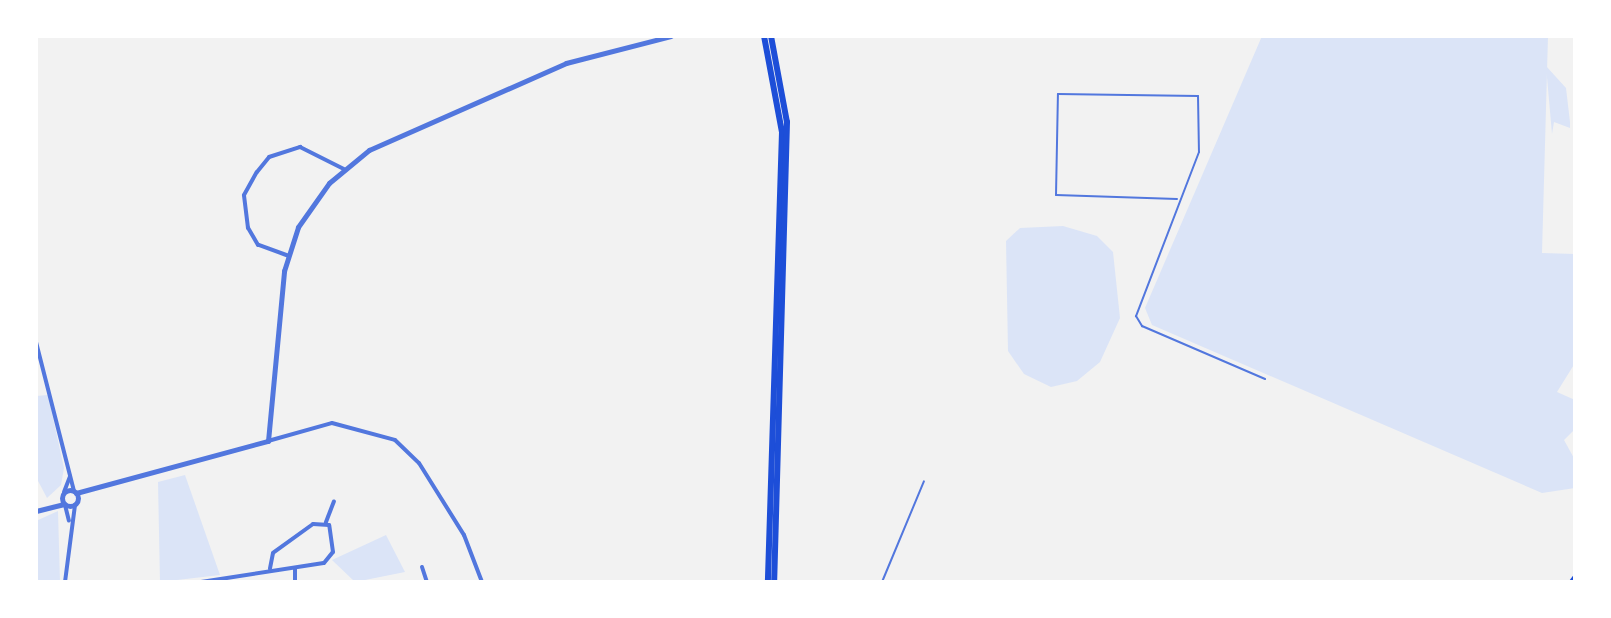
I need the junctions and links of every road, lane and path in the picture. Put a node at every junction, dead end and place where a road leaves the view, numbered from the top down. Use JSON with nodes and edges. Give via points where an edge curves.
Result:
{"nodes":[{"id":1,"x":671,"y":36,"type":"edge"},
{"id":2,"x":764,"y":36,"type":"edge"},
{"id":3,"x":771,"y":36,"type":"edge"},
{"id":4,"x":344,"y":169,"type":"junction"},
{"id":5,"x":1177,"y":199,"type":"junction"},
{"id":6,"x":289,"y":256,"type":"junction"},
{"id":7,"x":36,"y":342,"type":"edge"},
{"id":8,"x":1265,"y":379,"type":"dead end"},
{"id":9,"x":268,"y":441,"type":"junction"},
{"id":10,"x":70,"y":476,"type":"junction"},
{"id":11,"x":924,"y":481,"type":"dead end"},
{"id":12,"x":95,"y":490,"type":"junction"},
{"id":13,"x":75,"y":492,"type":"junction"},
{"id":14,"x":64,"y":500,"type":"junction"},
{"id":15,"x":334,"y":501,"type":"dead end"},
{"id":16,"x":76,"y":503,"type":"junction"},
{"id":17,"x":36,"y":509,"type":"edge"},
{"id":18,"x":69,"y":521,"type":"junction"},
{"id":19,"x":326,"y":522,"type":"junction"},
{"id":20,"x":422,"y":567,"type":"dead end"},
{"id":21,"x":295,"y":568,"type":"junction"},
{"id":22,"x":270,"y":569,"type":"junction"},
{"id":23,"x":205,"y":581,"type":"edge"},
{"id":24,"x":65,"y":582,"type":"edge"},
{"id":25,"x":295,"y":582,"type":"edge"},
{"id":26,"x":427,"y":582,"type":"edge"},
{"id":27,"x":482,"y":582,"type":"edge"},
{"id":28,"x":771,"y":582,"type":"edge"},
{"id":29,"x":882,"y":582,"type":"edge"}],
"edges":[{"from":1,"to":4,"type":"street","via":[[566,63],[416,125]]},
{"from":2,"to":28,"type":"main road","via":[[782,132]]},
{"from":3,"to":28,"type":"main road","via":[[787,122]]},
{"from":4,"to":6,"type":"street","via":[[298,227]]},
{"from":4,"to":6,"type":"street","via":[[300,147],[269,157],[257,172],[244,195],[248,228],[258,245]]},
{"from":5,"to":5,"type":"lane","via":[[1199,152],[1196,94],[1058,94],[1056,195]]},
{"from":5,"to":8,"type":"lane","via":[[1137,320]]},
{"from":6,"to":9,"type":"street"},
{"from":7,"to":10,"type":"street"},
{"from":9,"to":12,"type":"street"},
{"from":9,"to":27,"type":"street","via":[[332,423],[395,440],[456,522]]},
{"from":10,"to":13,"type":"street"},
{"from":10,"to":14,"type":"street"},
{"from":11,"to":29,"type":"lane"},
{"from":12,"to":13,"type":"street"},
{"from":12,"to":16,"type":"street"},
{"from":13,"to":14,"type":"street"},
{"from":13,"to":16,"type":"street"},
{"from":14,"to":16,"type":"street"},
{"from":14,"to":17,"type":"street"},
{"from":14,"to":18,"type":"street"},
{"from":15,"to":19,"type":"street"},
{"from":16,"to":18,"type":"street"},
{"from":18,"to":24,"type":"street"},
{"from":19,"to":21,"type":"street","via":[[332,555]]},
{"from":19,"to":22,"type":"street","via":[[273,553]]},
{"from":20,"to":26,"type":"street"},
{"from":21,"to":22,"type":"street"},
{"from":21,"to":25,"type":"street"},
{"from":22,"to":23,"type":"street"}]}
